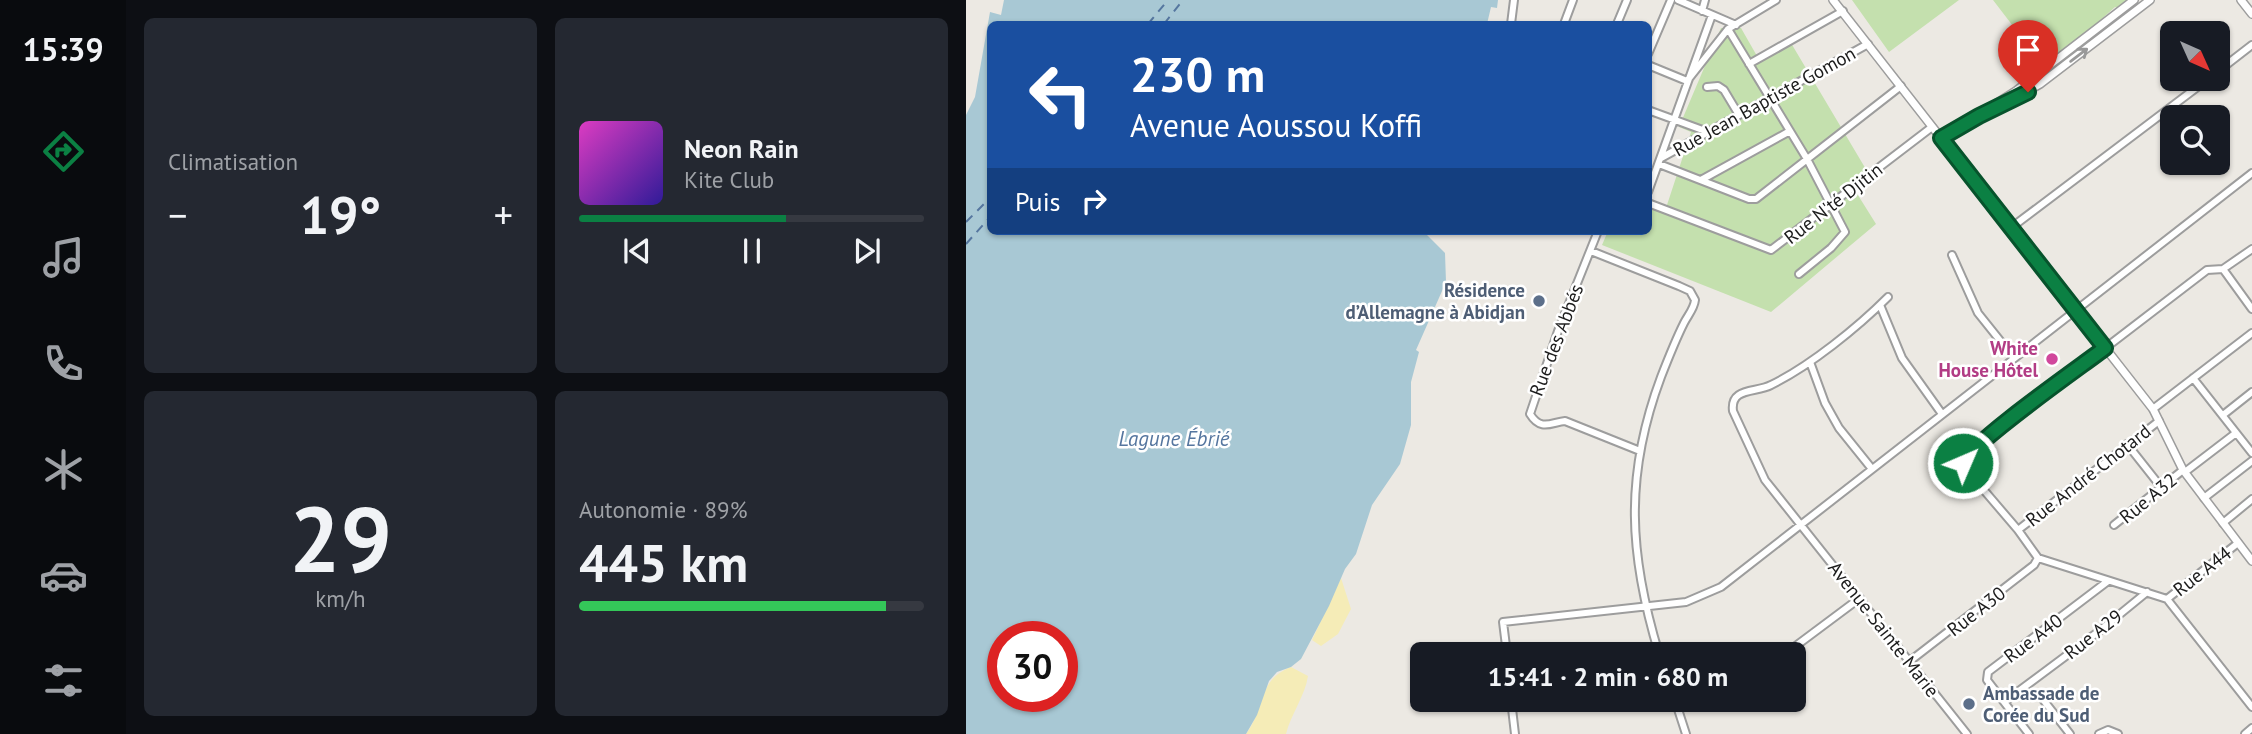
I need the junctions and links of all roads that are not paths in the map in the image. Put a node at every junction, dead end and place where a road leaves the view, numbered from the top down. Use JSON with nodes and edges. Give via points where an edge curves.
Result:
{"nodes":[{"id":1,"x":1514,"y":0,"type":"edge"},
{"id":2,"x":1573,"y":0,"type":"edge"},
{"id":3,"x":1627,"y":0,"type":"edge"},
{"id":4,"x":1671,"y":0,"type":"edge"},
{"id":5,"x":1678,"y":0,"type":"edge"},
{"id":6,"x":1705,"y":0,"type":"edge"},
{"id":7,"x":1760,"y":0,"type":"edge"},
{"id":8,"x":1776,"y":0,"type":"edge"},
{"id":9,"x":1833,"y":0,"type":"edge"},
{"id":10,"x":2134,"y":0,"type":"edge"},
{"id":11,"x":2150,"y":0,"type":"edge"},
{"id":12,"x":2241,"y":0,"type":"edge"},
{"id":13,"x":1765,"y":7,"type":"junction"},
{"id":14,"x":1702,"y":11,"type":"junction"},
{"id":15,"x":1843,"y":11,"type":"junction"},
{"id":16,"x":2252,"y":14,"type":"edge"},
{"id":17,"x":1712,"y":15,"type":"junction"},
{"id":18,"x":1511,"y":21,"type":"edge"},
{"id":19,"x":1565,"y":21,"type":"edge"},
{"id":20,"x":1618,"y":21,"type":"edge"},
{"id":21,"x":1736,"y":25,"type":"junction"},
{"id":22,"x":1728,"y":29,"type":"junction"},
{"id":23,"x":1868,"y":44,"type":"junction"},
{"id":24,"x":1652,"y":45,"type":"edge"},
{"id":25,"x":2252,"y":45,"type":"edge"},
{"id":26,"x":2230,"y":62,"type":"edge"},
{"id":27,"x":1749,"y":64,"type":"junction"},
{"id":28,"x":1652,"y":67,"type":"edge"},
{"id":29,"x":1687,"y":80,"type":"junction"},
{"id":30,"x":1901,"y":86,"type":"junction"},
{"id":31,"x":1707,"y":87,"type":"dead end"},
{"id":32,"x":2192,"y":91,"type":"edge"},
{"id":33,"x":1771,"y":97,"type":"junction"},
{"id":34,"x":1652,"y":112,"type":"edge"},
{"id":35,"x":1739,"y":115,"type":"junction"},
{"id":36,"x":1979,"y":116,"type":"junction"},
{"id":37,"x":1674,"y":120,"type":"junction"},
{"id":38,"x":1932,"y":127,"type":"junction"},
{"id":39,"x":1790,"y":131,"type":"junction"},
{"id":40,"x":1708,"y":132,"type":"junction"},
{"id":41,"x":1941,"y":138,"type":"junction"},
{"id":42,"x":1807,"y":159,"type":"junction"},
{"id":43,"x":1660,"y":161,"type":"junction"},
{"id":44,"x":2252,"y":173,"type":"edge"},
{"id":45,"x":1701,"y":180,"type":"junction"},
{"id":46,"x":1652,"y":182,"type":"edge"},
{"id":47,"x":1831,"y":204,"type":"junction"},
{"id":48,"x":1652,"y":205,"type":"edge"},
{"id":49,"x":2012,"y":227,"type":"junction"},
{"id":50,"x":1597,"y":235,"type":"edge"},
{"id":51,"x":2252,"y":249,"type":"edge"},
{"id":52,"x":1591,"y":251,"type":"junction"},
{"id":53,"x":1952,"y":256,"type":"dead end"},
{"id":54,"x":2223,"y":269,"type":"junction"},
{"id":55,"x":1799,"y":274,"type":"dead end"},
{"id":56,"x":1888,"y":297,"type":"dead end"},
{"id":57,"x":1880,"y":305,"type":"junction"},
{"id":58,"x":2252,"y":309,"type":"edge"},
{"id":59,"x":2076,"y":310,"type":"junction"},
{"id":60,"x":2252,"y":333,"type":"edge"},
{"id":61,"x":2105,"y":348,"type":"junction"},
{"id":62,"x":2014,"y":358,"type":"junction"},
{"id":63,"x":1810,"y":362,"type":"junction"},
{"id":64,"x":2193,"y":378,"type":"junction"},
{"id":65,"x":2252,"y":392,"type":"edge"},
{"id":66,"x":2153,"y":410,"type":"junction"},
{"id":67,"x":1942,"y":414,"type":"junction"},
{"id":68,"x":2222,"y":415,"type":"junction"},
{"id":69,"x":2159,"y":421,"type":"junction"},
{"id":70,"x":2236,"y":432,"type":"junction"},
{"id":71,"x":2127,"y":444,"type":"junction"},
{"id":72,"x":1640,"y":451,"type":"junction"},
{"id":73,"x":2252,"y":453,"type":"edge"},
{"id":74,"x":2252,"y":461,"type":"edge"},
{"id":75,"x":1872,"y":469,"type":"junction"},
{"id":76,"x":2184,"y":471,"type":"junction"},
{"id":77,"x":2161,"y":487,"type":"junction"},
{"id":78,"x":2204,"y":498,"type":"junction"},
{"id":79,"x":2252,"y":499,"type":"edge"},
{"id":80,"x":2222,"y":523,"type":"junction"},
{"id":81,"x":1801,"y":524,"type":"junction"},
{"id":82,"x":2114,"y":525,"type":"dead end"},
{"id":83,"x":2018,"y":530,"type":"junction"},
{"id":84,"x":2238,"y":543,"type":"junction"},
{"id":85,"x":2038,"y":558,"type":"junction"},
{"id":86,"x":2252,"y":561,"type":"edge"},
{"id":87,"x":2108,"y":581,"type":"junction"},
{"id":88,"x":2147,"y":592,"type":"junction"},
{"id":89,"x":1860,"y":598,"type":"junction"},
{"id":90,"x":2167,"y":598,"type":"junction"},
{"id":91,"x":1645,"y":606,"type":"junction"},
{"id":92,"x":1506,"y":642,"type":"edge"},
{"id":93,"x":1656,"y":642,"type":"edge"},
{"id":94,"x":1801,"y":642,"type":"edge"},
{"id":95,"x":1910,"y":661,"type":"junction"},
{"id":96,"x":2041,"y":697,"type":"dead end"},
{"id":97,"x":2004,"y":702,"type":"junction"},
{"id":98,"x":2252,"y":707,"type":"edge"},
{"id":99,"x":1512,"y":712,"type":"edge"},
{"id":100,"x":1679,"y":712,"type":"edge"},
{"id":101,"x":2252,"y":728,"type":"edge"},
{"id":102,"x":1515,"y":734,"type":"edge"},
{"id":103,"x":1686,"y":734,"type":"edge"},
{"id":104,"x":1967,"y":734,"type":"edge"},
{"id":105,"x":2029,"y":734,"type":"edge"},
{"id":106,"x":2070,"y":734,"type":"edge"},
{"id":107,"x":2099,"y":734,"type":"edge"},
{"id":108,"x":2118,"y":734,"type":"edge"},
{"id":109,"x":2245,"y":734,"type":"edge"}],
"edges":[{"from":1,"to":18,"type":"street"},
{"from":2,"to":19,"type":"street"},
{"from":3,"to":20,"type":"street"},
{"from":4,"to":24,"type":"street"},
{"from":5,"to":14,"type":"street"},
{"from":6,"to":14,"type":"street"},
{"from":7,"to":13,"type":"street"},
{"from":8,"to":13,"type":"street"},
{"from":9,"to":15,"type":"street"},
{"from":10,"to":36,"type":"street"},
{"from":36,"to":11,"type":"street","one_way":true,"via":[[2040,85]]},
{"from":12,"to":16,"type":"street"},
{"from":13,"to":21,"type":"street"},
{"from":14,"to":17,"type":"street"},
{"from":15,"to":23,"type":"street"},
{"from":15,"to":27,"type":"street"},
{"from":17,"to":21,"type":"street"},
{"from":17,"to":29,"type":"street"},
{"from":21,"to":22,"type":"street"},
{"from":22,"to":27,"type":"street"},
{"from":22,"to":29,"type":"street"},
{"from":23,"to":30,"type":"street"},
{"from":23,"to":33,"type":"street","name":"Rue Jean Baptiste Gomon"},
{"from":25,"to":26,"type":"street"},
{"from":27,"to":33,"type":"street"},
{"from":28,"to":29,"type":"street"},
{"from":29,"to":37,"type":"street"},
{"from":30,"to":38,"type":"street"},
{"from":30,"to":42,"type":"street"},
{"from":31,"to":35,"type":"street","via":[[1724,90]]},
{"from":32,"to":49,"type":"street"},
{"from":33,"to":35,"type":"street","name":"Rue Jean Baptiste Gomon"},
{"from":33,"to":39,"type":"street"},
{"from":34,"to":37,"type":"street"},
{"from":35,"to":40,"type":"street","name":"Rue Jean Baptiste Gomon"},
{"from":36,"to":41,"type":"street"},
{"from":37,"to":40,"type":"street"},
{"from":37,"to":43,"type":"street"},
{"from":38,"to":41,"type":"street"},
{"from":38,"to":47,"type":"street","name":"Rue N'té Djitin"},
{"from":39,"to":42,"type":"street"},
{"from":39,"to":45,"type":"street"},
{"from":40,"to":43,"type":"street","name":"Rue Jean Baptiste Gomon"},
{"from":41,"to":49,"type":"street"},
{"from":42,"to":45,"type":"street","via":[[1752,200]]},
{"from":42,"to":47,"type":"street"},
{"from":43,"to":45,"type":"street"},
{"from":43,"to":46,"type":"street"},
{"from":44,"to":59,"type":"street"},
{"from":47,"to":48,"type":"street","name":"Rue N'té Djitin","via":[[1771,250]]},
{"from":47,"to":55,"type":"street","via":[[1846,232]]},
{"from":49,"to":59,"type":"street"},
{"from":50,"to":52,"type":"street","name":"Rue des Abbés"},
{"from":51,"to":54,"type":"street"},
{"from":52,"to":72,"type":"street","via":[[1690,291],[1696,299],[1661,376]]},
{"from":52,"to":72,"type":"street","name":"Rue des Abbés","via":[[1530,414],[1544,424],[1564,421]]},
{"from":53,"to":62,"type":"street","via":[[1978,313]]},
{"from":54,"to":58,"type":"street"},
{"from":54,"to":61,"type":"street","via":[[2207,270]]},
{"from":56,"to":57,"type":"street"},
{"from":57,"to":63,"type":"street"},
{"from":57,"to":67,"type":"street","via":[[1902,358]]},
{"from":59,"to":61,"type":"street"},
{"from":59,"to":62,"type":"street"},
{"from":60,"to":64,"type":"street"},
{"from":61,"to":66,"type":"street"},
{"from":61,"to":83,"type":"street","via":[[1965,459],[1965,468]]},
{"from":62,"to":67,"type":"street"},
{"from":63,"to":75,"type":"street","via":[[1839,428]]},
{"from":63,"to":81,"type":"street","name":"Avenue Sainte Marie","via":[[1763,388],[1741,392],[1732,404],[1762,476]]},
{"from":64,"to":66,"type":"street"},
{"from":64,"to":68,"type":"street"},
{"from":65,"to":68,"type":"street"},
{"from":66,"to":69,"type":"street"},
{"from":67,"to":75,"type":"street"},
{"from":68,"to":70,"type":"street"},
{"from":69,"to":71,"type":"street","name":"Rue André Chotard"},
{"from":69,"to":76,"type":"street"},
{"from":70,"to":73,"type":"street"},
{"from":70,"to":76,"type":"street","name":"Rue A32"},
{"from":71,"to":77,"type":"street"},
{"from":71,"to":83,"type":"street","name":"Rue André Chotard"},
{"from":72,"to":91,"type":"street","via":[[1634,518]]},
{"from":74,"to":78,"type":"street"},
{"from":75,"to":81,"type":"street"},
{"from":76,"to":77,"type":"street","name":"Rue A32"},
{"from":76,"to":78,"type":"street"},
{"from":77,"to":82,"type":"street","name":"Rue A32"},
{"from":78,"to":80,"type":"street"},
{"from":79,"to":80,"type":"street"},
{"from":80,"to":84,"type":"street"},
{"from":81,"to":89,"type":"street","name":"Avenue Sainte Marie"},
{"from":81,"to":91,"type":"street","via":[[1705,596]]},
{"from":83,"to":85,"type":"street"},
{"from":84,"to":86,"type":"street"},
{"from":84,"to":90,"type":"street","name":"Rue A44"},
{"from":85,"to":87,"type":"street"},
{"from":85,"to":95,"type":"street","name":"Rue A30"},
{"from":87,"to":88,"type":"street"},
{"from":87,"to":97,"type":"street","name":"Rue A40","via":[[1988,672],[1987,680]]},
{"from":88,"to":90,"type":"street"},
{"from":88,"to":97,"type":"street","name":"Rue A29"},
{"from":89,"to":94,"type":"street"},
{"from":89,"to":95,"type":"street","name":"Avenue Sainte Marie"},
{"from":90,"to":98,"type":"street"},
{"from":91,"to":92,"type":"street","via":[[1503,622]]},
{"from":91,"to":93,"type":"street"},
{"from":95,"to":104,"type":"street","name":"Avenue Sainte Marie"},
{"from":96,"to":106,"type":"street"},
{"from":97,"to":105,"type":"street"},
{"from":99,"to":102,"type":"street"},
{"from":100,"to":103,"type":"street"},
{"from":101,"to":109,"type":"street"},
{"from":107,"to":108,"type":"street","via":[[2108,730]]}]}
